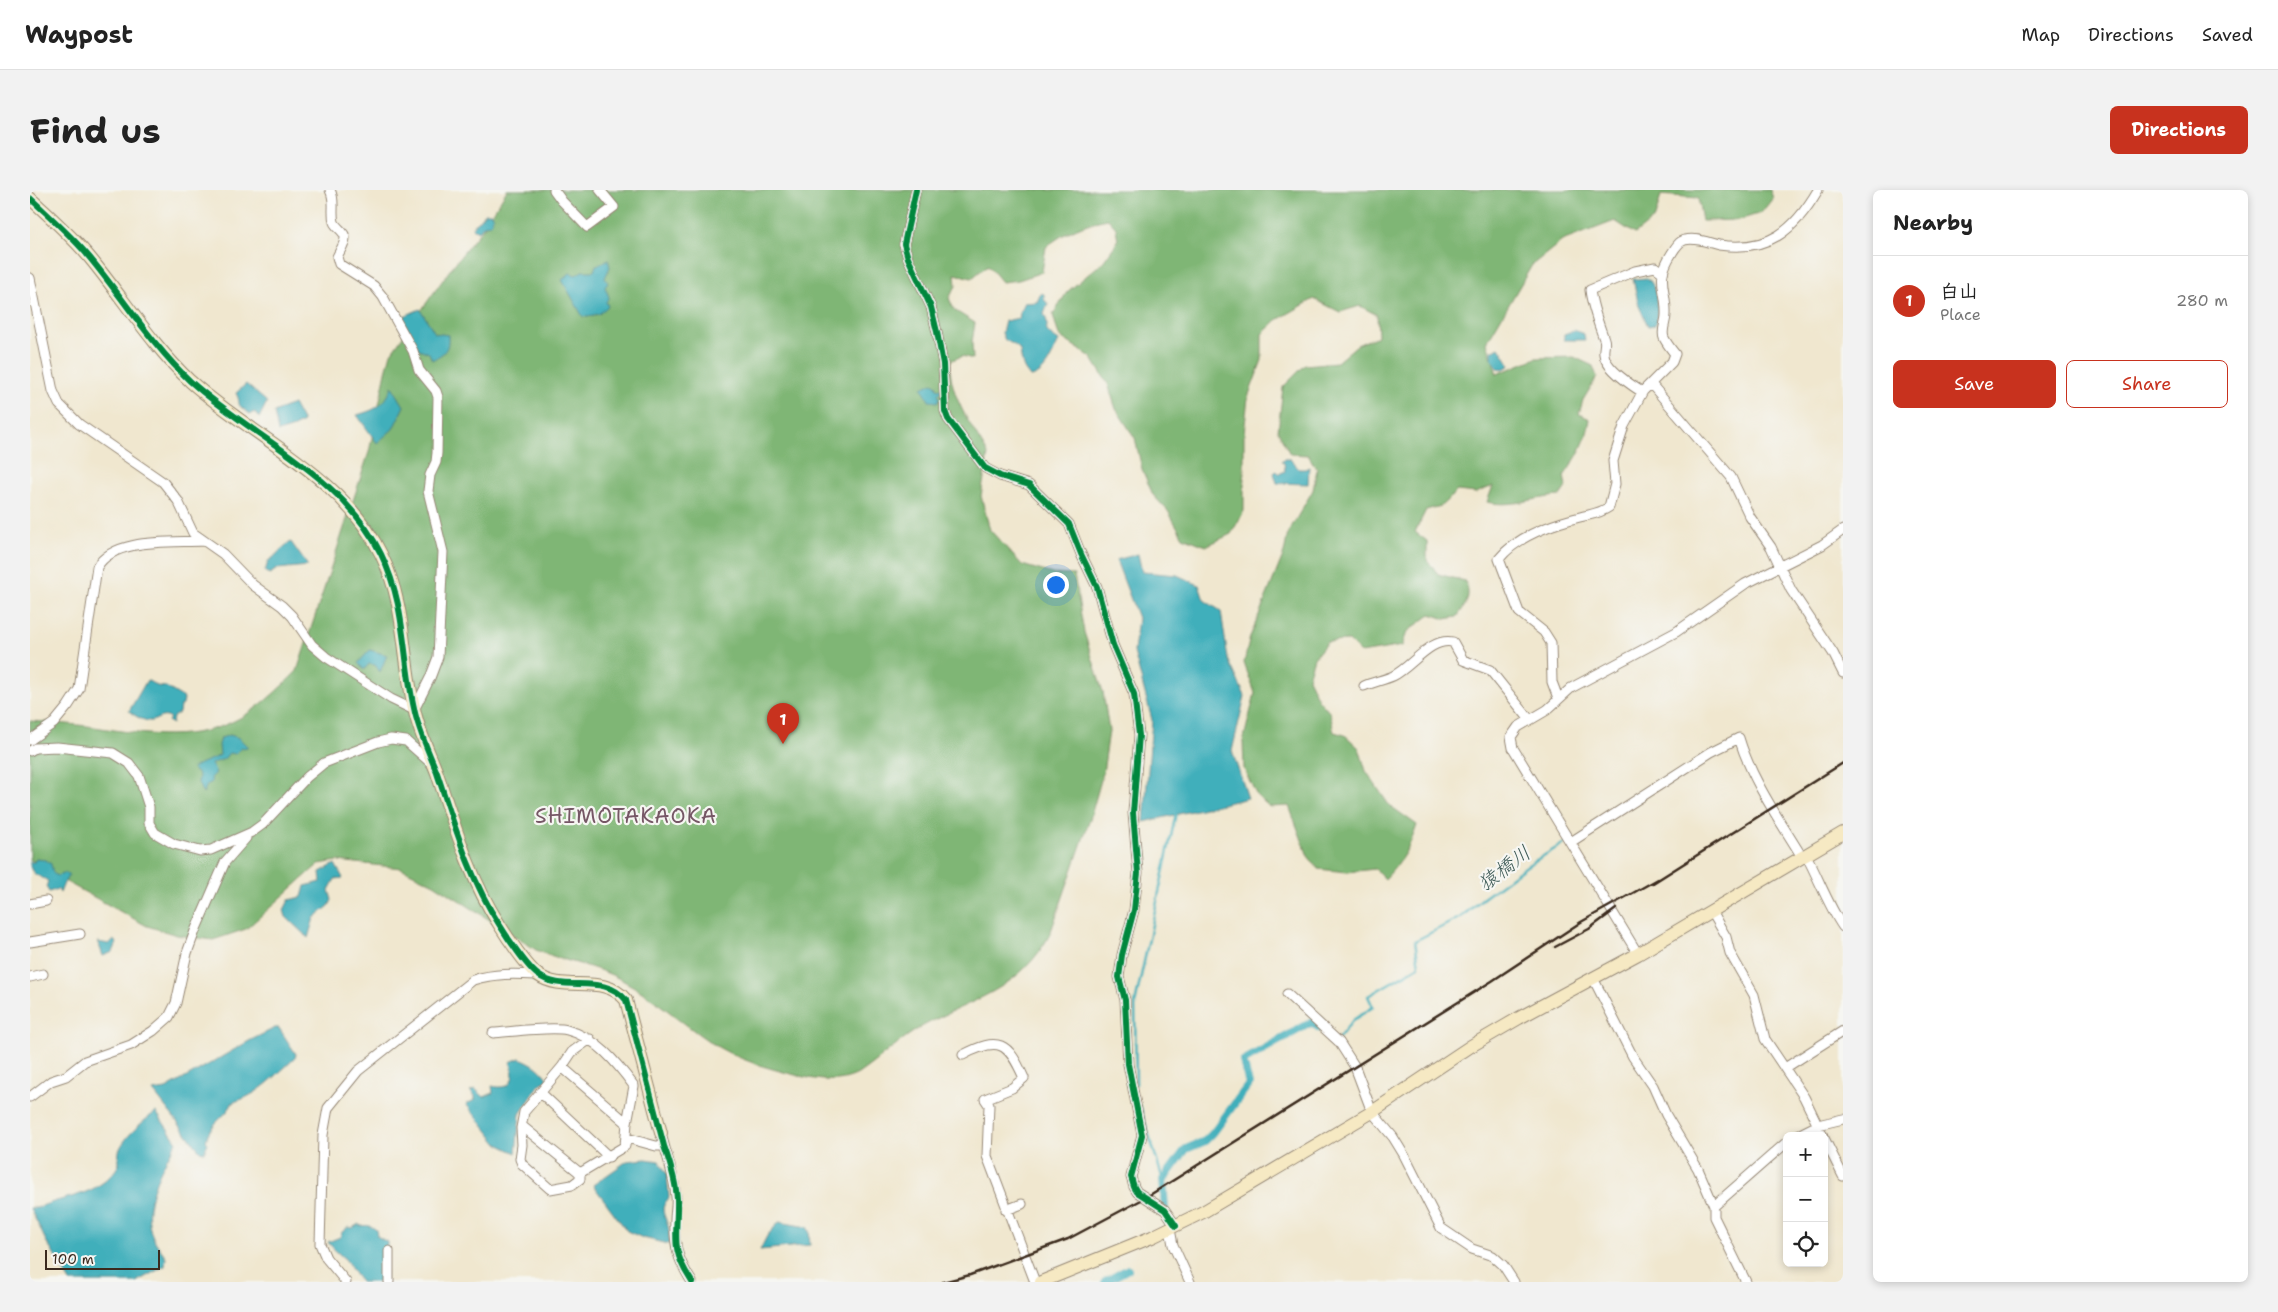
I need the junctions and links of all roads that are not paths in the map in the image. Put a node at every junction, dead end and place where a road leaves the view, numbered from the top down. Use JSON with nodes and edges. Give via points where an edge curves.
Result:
{"nodes":[{"id":1,"x":330,"y":190,"type":"edge"},
{"id":2,"x":554,"y":190,"type":"edge"},
{"id":3,"x":600,"y":190,"type":"edge"},
{"id":4,"x":916,"y":190,"type":"edge"},
{"id":5,"x":1818,"y":190,"type":"edge"},
{"id":6,"x":30,"y":198,"type":"edge"},
{"id":7,"x":1662,"y":272,"type":"junction"},
{"id":8,"x":30,"y":278,"type":"edge"},
{"id":9,"x":1651,"y":384,"type":"junction"},
{"id":10,"x":1642,"y":392,"type":"junction"},
{"id":11,"x":1843,"y":530,"type":"edge"},
{"id":12,"x":203,"y":541,"type":"junction"},
{"id":13,"x":1782,"y":567,"type":"junction"},
{"id":14,"x":1843,"y":673,"type":"edge"},
{"id":15,"x":1364,"y":686,"type":"dead end"},
{"id":16,"x":1558,"y":698,"type":"junction"},
{"id":17,"x":414,"y":710,"type":"junction"},
{"id":18,"x":1530,"y":720,"type":"junction"},
{"id":19,"x":30,"y":740,"type":"edge"},
{"id":20,"x":30,"y":751,"type":"edge"},
{"id":21,"x":434,"y":766,"type":"junction"},
{"id":22,"x":252,"y":832,"type":"junction"},
{"id":23,"x":1843,"y":833,"type":"edge"},
{"id":24,"x":1570,"y":840,"type":"junction"},
{"id":25,"x":1804,"y":856,"type":"junction"},
{"id":26,"x":46,"y":901,"type":"dead end"},
{"id":27,"x":30,"y":904,"type":"edge"},
{"id":28,"x":1711,"y":911,"type":"junction"},
{"id":29,"x":1843,"y":927,"type":"edge"},
{"id":30,"x":80,"y":934,"type":"dead end"},
{"id":31,"x":30,"y":942,"type":"edge"},
{"id":32,"x":1638,"y":954,"type":"junction"},
{"id":33,"x":43,"y":974,"type":"dead end"},
{"id":34,"x":538,"y":975,"type":"junction"},
{"id":35,"x":30,"y":977,"type":"edge"},
{"id":36,"x":1593,"y":978,"type":"junction"},
{"id":37,"x":1287,"y":994,"type":"dead end"},
{"id":38,"x":1843,"y":1031,"type":"edge"},
{"id":39,"x":493,"y":1032,"type":"dead end"},
{"id":40,"x":590,"y":1039,"type":"junction"},
{"id":41,"x":963,"y":1055,"type":"dead end"},
{"id":42,"x":562,"y":1067,"type":"junction"},
{"id":43,"x":1786,"y":1068,"type":"junction"},
{"id":44,"x":540,"y":1092,"type":"junction"},
{"id":45,"x":30,"y":1097,"type":"edge"},
{"id":46,"x":1372,"y":1112,"type":"junction"},
{"id":47,"x":1843,"y":1119,"type":"edge"},
{"id":48,"x":626,"y":1123,"type":"junction"},
{"id":49,"x":1818,"y":1125,"type":"junction"},
{"id":50,"x":522,"y":1126,"type":"junction"},
{"id":51,"x":1804,"y":1132,"type":"edge"},
{"id":52,"x":1822,"y":1132,"type":"edge"},
{"id":53,"x":661,"y":1133,"type":"joint"},
{"id":54,"x":627,"y":1138,"type":"junction"},
{"id":55,"x":1828,"y":1145,"type":"edge"},
{"id":56,"x":664,"y":1146,"type":"junction"},
{"id":57,"x":1783,"y":1146,"type":"edge"},
{"id":58,"x":609,"y":1157,"type":"junction"},
{"id":59,"x":580,"y":1174,"type":"junction"},
{"id":60,"x":1843,"y":1176,"type":"edge"},
{"id":61,"x":1022,"y":1204,"type":"dead end"},
{"id":62,"x":1714,"y":1206,"type":"junction"},
{"id":63,"x":1006,"y":1210,"type":"junction"},
{"id":64,"x":1173,"y":1228,"type":"junction"},
{"id":65,"x":390,"y":1251,"type":"dead end"},
{"id":66,"x":346,"y":1282,"type":"edge"},
{"id":67,"x":389,"y":1282,"type":"edge"},
{"id":68,"x":692,"y":1282,"type":"edge"},
{"id":69,"x":1035,"y":1282,"type":"edge"},
{"id":70,"x":1041,"y":1282,"type":"edge"},
{"id":71,"x":1190,"y":1282,"type":"edge"},
{"id":72,"x":1514,"y":1282,"type":"edge"},
{"id":73,"x":1746,"y":1282,"type":"edge"}],
"edges":[{"from":1,"to":17,"type":"street","via":[[335,225],[345,240],[336,257],[339,264],[374,286],[383,297],[413,351],[419,370],[438,397],[437,453],[428,491],[443,552],[438,657]]},
{"from":2,"to":3,"type":"street","via":[[587,227],[614,207]]},
{"from":4,"to":64,"type":"street","via":[[904,244],[931,307],[943,364],[948,420],[985,468],[1029,485],[1069,524],[1097,587],[1113,645],[1134,694],[1139,735],[1133,813],[1138,873],[1134,910],[1119,977],[1125,1000],[1128,1064],[1142,1135],[1131,1176],[1137,1192],[1165,1210]]},
{"from":5,"to":7,"type":"street","via":[[1791,228],[1770,240],[1750,246],[1684,240],[1677,245]]},
{"from":6,"to":17,"type":"street","via":[[78,244],[190,380],[319,479],[363,524],[380,553],[399,601]]},
{"from":7,"to":9,"type":"street","via":[[1666,315],[1664,337],[1674,354],[1672,362]]},
{"from":7,"to":10,"type":"street","via":[[1655,268],[1635,271],[1590,290],[1608,363],[1626,382]]},
{"from":8,"to":12,"type":"street","via":[[53,391],[59,404],[79,424],[164,482],[178,501],[193,533]]},
{"from":9,"to":10,"type":"street"},
{"from":9,"to":13,"type":"street","via":[[1731,476],[1750,517]]},
{"from":10,"to":16,"type":"street","via":[[1624,426],[1613,461],[1615,484],[1609,507],[1600,513],[1523,538],[1499,559],[1519,612],[1544,632],[1551,643],[1552,682]]},
{"from":11,"to":13,"type":"street"},
{"from":12,"to":17,"type":"street","via":[[223,554],[253,585],[282,606],[312,645],[326,657]]},
{"from":12,"to":19,"type":"street","via":[[141,544],[113,551],[102,558],[96,567],[79,689],[54,723]]},
{"from":13,"to":14,"type":"street","via":[[1791,590]]},
{"from":13,"to":16,"type":"street","via":[[1745,584],[1676,632]]},
{"from":15,"to":18,"type":"street","via":[[1393,676],[1433,647],[1446,641],[1453,642],[1463,660],[1490,670]]},
{"from":16,"to":18,"type":"street","via":[[1547,710]]},
{"from":17,"to":21,"type":"street"},
{"from":18,"to":24,"type":"street","via":[[1518,727],[1511,737],[1513,748]]},
{"from":20,"to":22,"type":"street","via":[[57,747],[89,749],[113,753],[129,762],[139,776],[149,807],[149,823],[155,833],[174,844],[200,851],[212,850]]},
{"from":21,"to":22,"type":"street","via":[[406,741],[390,739],[378,742],[324,763]]},
{"from":21,"to":34,"type":"street","via":[[466,855],[487,902],[499,924]]},
{"from":22,"to":45,"type":"street","via":[[225,862],[187,953],[176,1003],[169,1017],[131,1045],[85,1061]]},
{"from":23,"to":25,"type":"street"},
{"from":24,"to":25,"type":"street","via":[[1739,738],[1746,761],[1761,790]]},
{"from":24,"to":32,"type":"street"},
{"from":25,"to":28,"type":"street"},
{"from":25,"to":29,"type":"street"},
{"from":26,"to":27,"type":"street"},
{"from":28,"to":32,"type":"street"},
{"from":28,"to":43,"type":"street","via":[[1754,995],[1765,1039]]},
{"from":30,"to":31,"type":"street"},
{"from":32,"to":36,"type":"street"},
{"from":33,"to":35,"type":"street"},
{"from":34,"to":53,"type":"street","via":[[555,982],[610,986],[626,1000]]},
{"from":34,"to":66,"type":"street","via":[[507,974],[473,980],[369,1060],[332,1101],[324,1120],[320,1244],[326,1258]]},
{"from":36,"to":46,"type":"street","via":[[1471,1046]]},
{"from":36,"to":62,"type":"street","via":[[1633,1057],[1653,1086],[1698,1170]]},
{"from":37,"to":46,"type":"street","via":[[1338,1040],[1355,1067]]},
{"from":38,"to":43,"type":"street"},
{"from":39,"to":40,"type":"street","via":[[566,1029]]},
{"from":40,"to":42,"type":"street","via":[[572,1052]]},
{"from":40,"to":48,"type":"street","via":[[634,1086]]},
{"from":41,"to":63,"type":"street","via":[[993,1043],[1004,1048],[1024,1078],[1012,1088],[985,1099],[989,1105],[987,1156]]},
{"from":42,"to":44,"type":"street"},
{"from":42,"to":48,"type":"street"},
{"from":43,"to":49,"type":"street"},
{"from":44,"to":50,"type":"street","via":[[524,1112]]},
{"from":44,"to":58,"type":"street"},
{"from":46,"to":64,"type":"street"},
{"from":46,"to":72,"type":"street","via":[[1404,1155],[1441,1228],[1472,1249],[1493,1256]]},
{"from":47,"to":49,"type":"street"},
{"from":48,"to":54,"type":"street"},
{"from":49,"to":51,"type":"street"},
{"from":49,"to":52,"type":"street"},
{"from":50,"to":59,"type":"street"},
{"from":50,"to":59,"type":"street","via":[[522,1164],[550,1189],[572,1185],[580,1179]]},
{"from":53,"to":56,"type":"street"},
{"from":54,"to":56,"type":"street"},
{"from":54,"to":58,"type":"street","via":[[625,1146]]},
{"from":55,"to":60,"type":"street"},
{"from":56,"to":68,"type":"street","via":[[677,1200],[676,1251]]},
{"from":57,"to":62,"type":"street"},
{"from":58,"to":59,"type":"street"},
{"from":61,"to":63,"type":"street"},
{"from":62,"to":73,"type":"street","via":[[1714,1217]]},
{"from":63,"to":69,"type":"street"},
{"from":64,"to":70,"type":"street"},
{"from":64,"to":71,"type":"street","via":[[1173,1245]]},
{"from":65,"to":67,"type":"street"}]}
